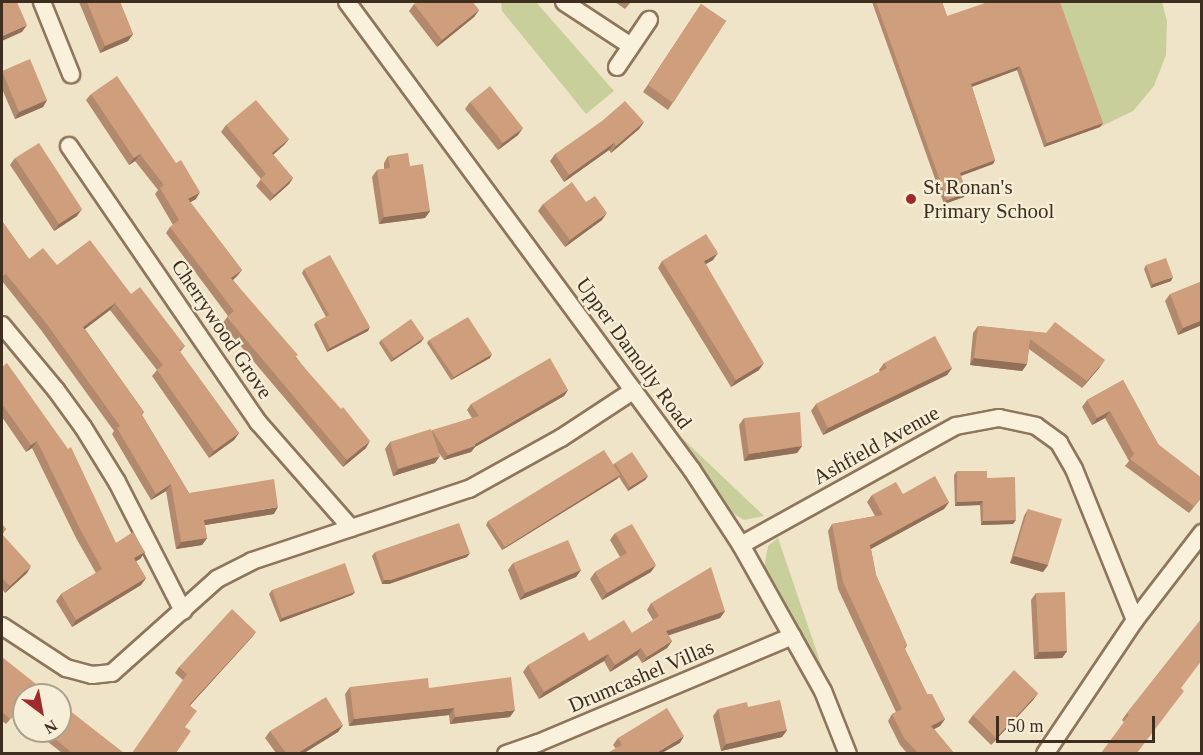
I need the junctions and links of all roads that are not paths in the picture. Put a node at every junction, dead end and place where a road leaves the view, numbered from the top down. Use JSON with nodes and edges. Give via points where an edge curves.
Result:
{"nodes":[{"id":1,"x":42,"y":2,"type":"edge"},
{"id":2,"x":347,"y":2,"type":"edge"},
{"id":3,"x":564,"y":2,"type":"edge"},
{"id":4,"x":649,"y":20,"type":"dead end"},
{"id":5,"x":631,"y":46,"type":"junction"},
{"id":6,"x":617,"y":67,"type":"dead end"},
{"id":7,"x":71,"y":74,"type":"dead end"},
{"id":8,"x":69,"y":146,"type":"dead end"},
{"id":9,"x":2,"y":325,"type":"edge"},
{"id":10,"x":634,"y":390,"type":"junction"},
{"id":11,"x":351,"y":528,"type":"junction"},
{"id":12,"x":1202,"y":533,"type":"edge"},
{"id":13,"x":741,"y":545,"type":"junction"},
{"id":14,"x":183,"y":611,"type":"junction"},
{"id":15,"x":1135,"y":620,"type":"junction"},
{"id":16,"x":2,"y":626,"type":"edge"},
{"id":17,"x":792,"y":636,"type":"junction"},
{"id":18,"x":506,"y":753,"type":"edge"},
{"id":19,"x":848,"y":753,"type":"edge"},
{"id":20,"x":1046,"y":753,"type":"edge"}],
"edges":[{"from":1,"to":7,"type":"street"},
{"from":2,"to":10,"type":"street","name":"Upper Damolly Road"},
{"from":3,"to":5,"type":"street"},
{"from":4,"to":5,"type":"street"},
{"from":5,"to":6,"type":"street"},
{"from":8,"to":11,"type":"street","name":"Cherrywood Grove","via":[[258,422]]},
{"from":9,"to":14,"type":"street","via":[[83,427],[117,482]]},
{"from":10,"to":11,"type":"street","via":[[561,438],[469,489]]},
{"from":10,"to":13,"type":"street","name":"Upper Damolly Road"},
{"from":11,"to":14,"type":"street","via":[[252,561],[217,579]]},
{"from":12,"to":15,"type":"street"},
{"from":13,"to":15,"type":"street","name":"Ashfield Avenue","via":[[956,426],[999,418],[1036,426],[1059,443],[1074,469]]},
{"from":13,"to":17,"type":"street","name":"Upper Damolly Road"},
{"from":14,"to":16,"type":"street","via":[[112,673],[92,675],[66,668]]},
{"from":15,"to":20,"type":"street"},
{"from":17,"to":18,"type":"street","name":"Drumcashel Villas"},
{"from":17,"to":19,"type":"street","name":"Upper Damolly Road","via":[[824,691]]}]}
